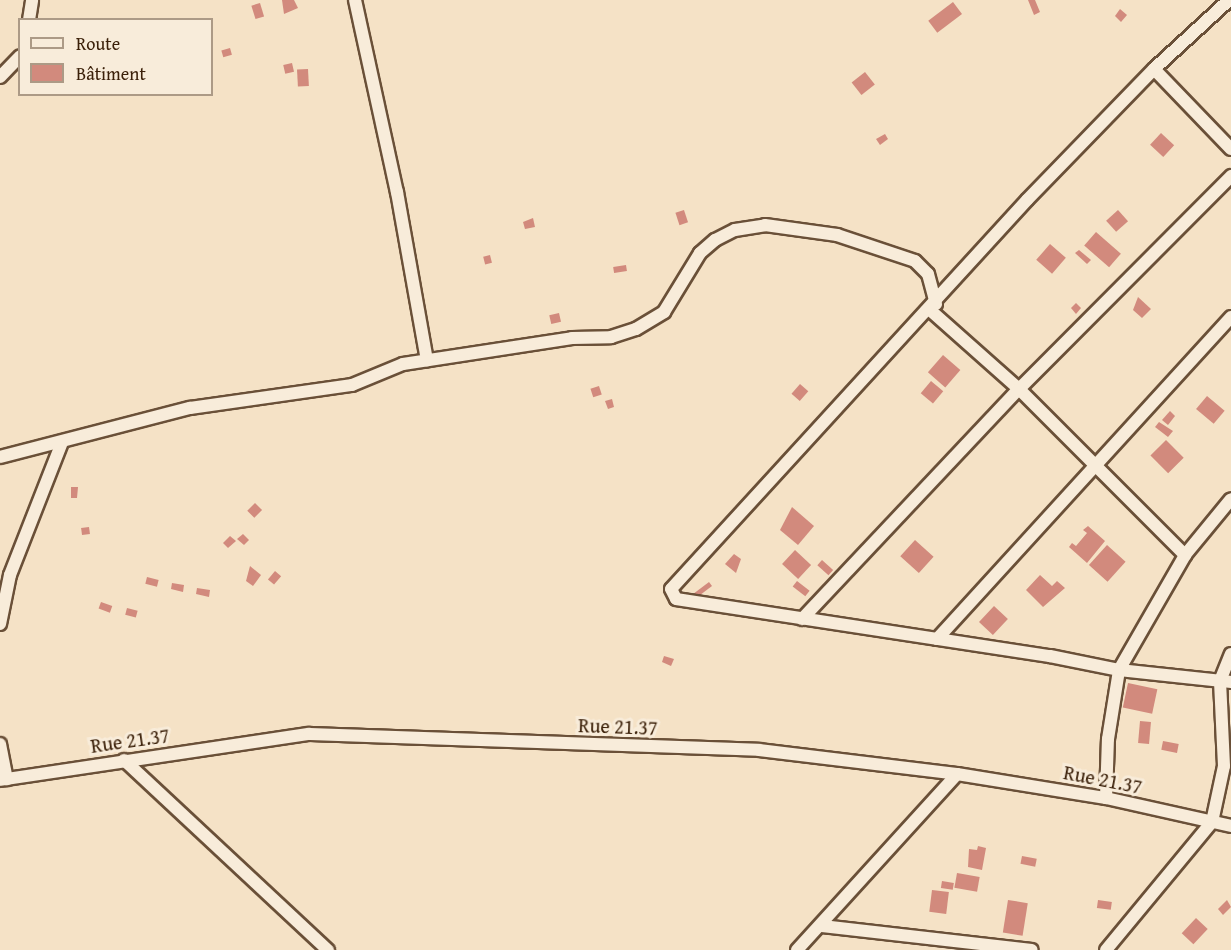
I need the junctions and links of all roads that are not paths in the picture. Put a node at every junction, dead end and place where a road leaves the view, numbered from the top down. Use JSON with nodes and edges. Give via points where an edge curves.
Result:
{"nodes":[{"id":1,"x":32,"y":0,"type":"edge"},
{"id":2,"x":355,"y":0,"type":"edge"},
{"id":3,"x":1229,"y":0,"type":"edge"},
{"id":4,"x":29,"y":18,"type":"edge"},
{"id":5,"x":18,"y":58,"type":"edge"},
{"id":6,"x":1154,"y":69,"type":"junction"},
{"id":7,"x":0,"y":77,"type":"edge"},
{"id":8,"x":1231,"y":149,"type":"edge"},
{"id":9,"x":1231,"y":176,"type":"edge"},
{"id":10,"x":933,"y":307,"type":"junction"},
{"id":11,"x":1231,"y":317,"type":"edge"},
{"id":12,"x":427,"y":360,"type":"junction"},
{"id":13,"x":1019,"y":389,"type":"junction"},
{"id":14,"x":62,"y":442,"type":"junction"},
{"id":15,"x":0,"y":457,"type":"edge"},
{"id":16,"x":1094,"y":466,"type":"junction"},
{"id":17,"x":1231,"y":499,"type":"edge"},
{"id":18,"x":1185,"y":555,"type":"junction"},
{"id":19,"x":802,"y":619,"type":"junction"},
{"id":20,"x":0,"y":624,"type":"edge"},
{"id":21,"x":936,"y":639,"type":"junction"},
{"id":22,"x":1231,"y":654,"type":"edge"},
{"id":23,"x":1119,"y":670,"type":"junction"},
{"id":24,"x":1226,"y":681,"type":"edge"},
{"id":25,"x":0,"y":744,"type":"edge"},
{"id":26,"x":124,"y":760,"type":"junction"},
{"id":27,"x":957,"y":774,"type":"junction"},
{"id":28,"x":4,"y":780,"type":"edge"},
{"id":29,"x":1106,"y":798,"type":"junction"},
{"id":30,"x":1212,"y":822,"type":"junction"},
{"id":31,"x":1231,"y":826,"type":"edge"},
{"id":32,"x":822,"y":926,"type":"junction"},
{"id":33,"x":948,"y":945,"type":"edge"},
{"id":34,"x":328,"y":950,"type":"edge"},
{"id":35,"x":796,"y":950,"type":"edge"},
{"id":36,"x":1032,"y":950,"type":"edge"},
{"id":37,"x":1106,"y":950,"type":"edge"}],
"edges":[{"from":1,"to":4,"type":"street"},
{"from":2,"to":12,"type":"street","via":[[397,192]]},
{"from":3,"to":6,"type":"street"},
{"from":5,"to":7,"type":"street"},
{"from":6,"to":8,"type":"street"},
{"from":6,"to":10,"type":"street","via":[[1027,200]]},
{"from":9,"to":13,"type":"street"},
{"from":10,"to":12,"type":"street","via":[[928,274],[915,261],[837,235],[765,225],[735,230],[715,240],[700,253],[663,312],[636,329],[611,337],[572,338]]},
{"from":10,"to":13,"type":"street"},
{"from":10,"to":19,"type":"street","via":[[671,590],[676,599]]},
{"from":11,"to":16,"type":"street"},
{"from":12,"to":14,"type":"street","via":[[404,364],[352,385],[190,408]]},
{"from":13,"to":16,"type":"street"},
{"from":13,"to":19,"type":"street"},
{"from":14,"to":15,"type":"street"},
{"from":14,"to":20,"type":"street","via":[[10,575]]},
{"from":16,"to":18,"type":"street"},
{"from":16,"to":21,"type":"street"},
{"from":17,"to":18,"type":"street"},
{"from":18,"to":23,"type":"street"},
{"from":19,"to":21,"type":"street"},
{"from":21,"to":23,"type":"street"},
{"from":22,"to":24,"type":"street"},
{"from":23,"to":24,"type":"street"},
{"from":23,"to":29,"type":"street","via":[[1108,739]]},
{"from":24,"to":30,"type":"street","via":[[1224,766]]},
{"from":25,"to":28,"type":"street"},
{"from":26,"to":27,"type":"street","name":"Rue 21.37","via":[[309,734],[759,750]]},
{"from":26,"to":28,"type":"street","name":"Rue 21.37"},
{"from":26,"to":34,"type":"street"},
{"from":27,"to":29,"type":"street","name":"Rue 21.37"},
{"from":27,"to":32,"type":"street"},
{"from":29,"to":30,"type":"street","name":"Rue 21.37"},
{"from":30,"to":31,"type":"street","name":"Rue 21.37"},
{"from":30,"to":37,"type":"street"},
{"from":32,"to":33,"type":"street"},
{"from":32,"to":35,"type":"street"},
{"from":33,"to":36,"type":"street"}]}
